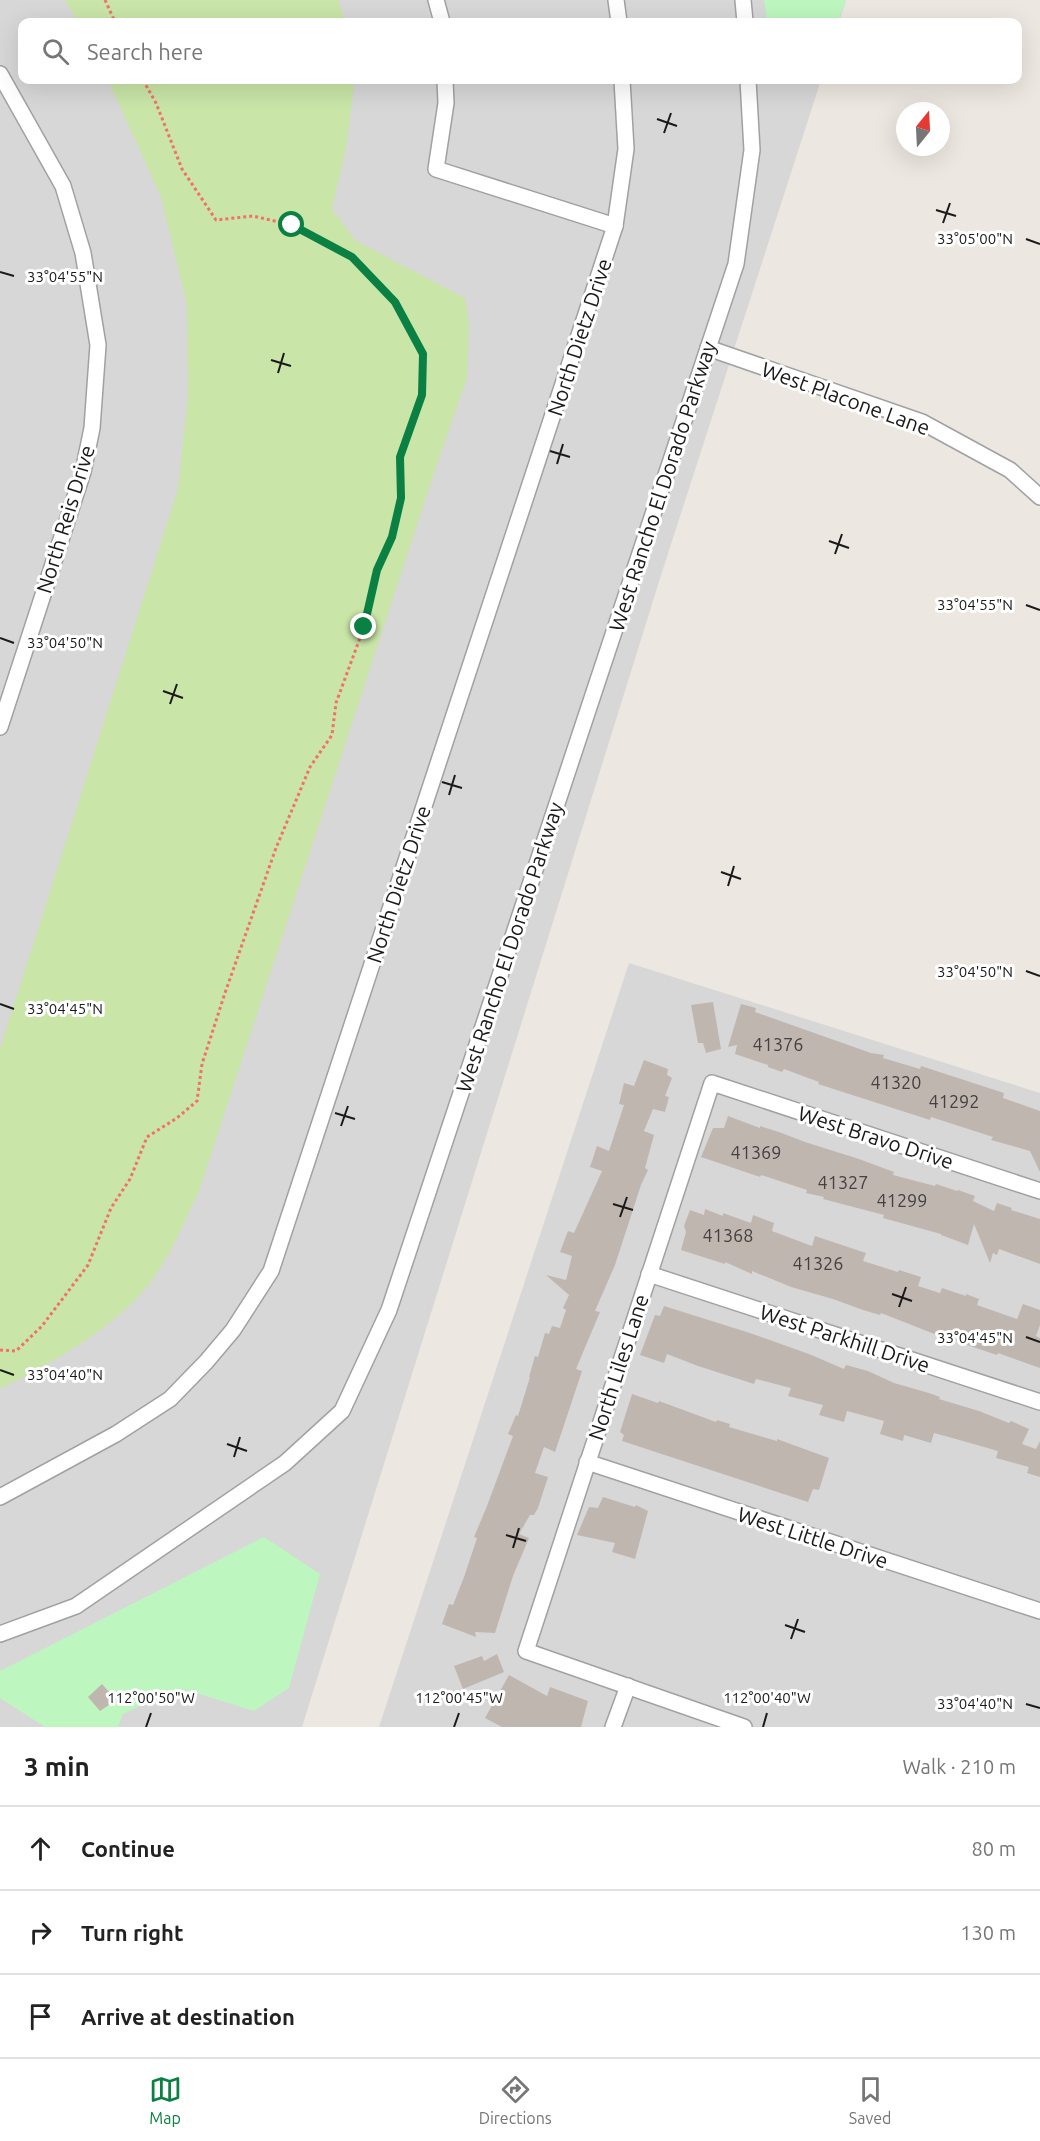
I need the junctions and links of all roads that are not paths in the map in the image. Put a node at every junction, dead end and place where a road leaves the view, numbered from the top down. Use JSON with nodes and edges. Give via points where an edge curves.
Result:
{"nodes":[{"id":1,"x":436,"y":0,"type":"edge"},
{"id":2,"x":616,"y":0,"type":"edge"},
{"id":3,"x":743,"y":0,"type":"edge"},
{"id":4,"x":441,"y":18,"type":"edge"},
{"id":5,"x":618,"y":18,"type":"edge"},
{"id":6,"x":744,"y":18,"type":"edge"},
{"id":7,"x":0,"y":74,"type":"edge"},
{"id":8,"x":445,"y":84,"type":"edge"},
{"id":9,"x":622,"y":84,"type":"edge"},
{"id":10,"x":748,"y":84,"type":"edge"},
{"id":11,"x":615,"y":226,"type":"junction"},
{"id":12,"x":708,"y":348,"type":"junction"},
{"id":13,"x":1040,"y":496,"type":"edge"},
{"id":14,"x":0,"y":726,"type":"edge"},
{"id":15,"x":712,"y":1083,"type":"joint"},
{"id":16,"x":1040,"y":1191,"type":"edge"},
{"id":17,"x":649,"y":1274,"type":"junction"},
{"id":18,"x":1040,"y":1402,"type":"edge"},
{"id":19,"x":587,"y":1462,"type":"junction"},
{"id":20,"x":0,"y":1497,"type":"edge"},
{"id":21,"x":1040,"y":1611,"type":"edge"},
{"id":22,"x":0,"y":1634,"type":"edge"},
{"id":23,"x":628,"y":1686,"type":"junction"},
{"id":24,"x":613,"y":1727,"type":"edge"},
{"id":25,"x":744,"y":1727,"type":"edge"}],
"edges":[{"from":1,"to":4,"type":"street"},
{"from":2,"to":5,"type":"street"},
{"from":3,"to":6,"type":"street"},
{"from":7,"to":14,"type":"street","name":"North Reis Drive","via":[[63,186],[83,254],[98,345],[92,428],[83,472]]},
{"from":8,"to":11,"type":"street","via":[[436,169]]},
{"from":9,"to":11,"type":"street","name":"North Dietz Drive","via":[[626,149]]},
{"from":10,"to":12,"type":"street","name":"West Rancho El Dorado Parkway","via":[[752,150],[736,264]]},
{"from":11,"to":20,"type":"street","name":"North Dietz Drive","via":[[271,1271],[233,1330],[170,1399],[116,1434]]},
{"from":12,"to":13,"type":"street","name":"West Placone Lane","via":[[922,422],[1010,470]]},
{"from":12,"to":22,"type":"street","name":"West Rancho El Dorado Parkway","via":[[389,1310],[342,1411],[285,1462],[76,1606]]},
{"from":15,"to":16,"type":"street","name":"West Bravo Drive"},
{"from":15,"to":17,"type":"street","name":"North Liles Lane"},
{"from":17,"to":18,"type":"street","name":"West Parkhill Drive"},
{"from":17,"to":19,"type":"street","name":"North Liles Lane"},
{"from":19,"to":21,"type":"street","name":"West Little Drive"},
{"from":19,"to":23,"type":"street","name":"North Liles Lane","via":[[526,1651]]},
{"from":23,"to":24,"type":"street"},
{"from":23,"to":25,"type":"street"}]}
